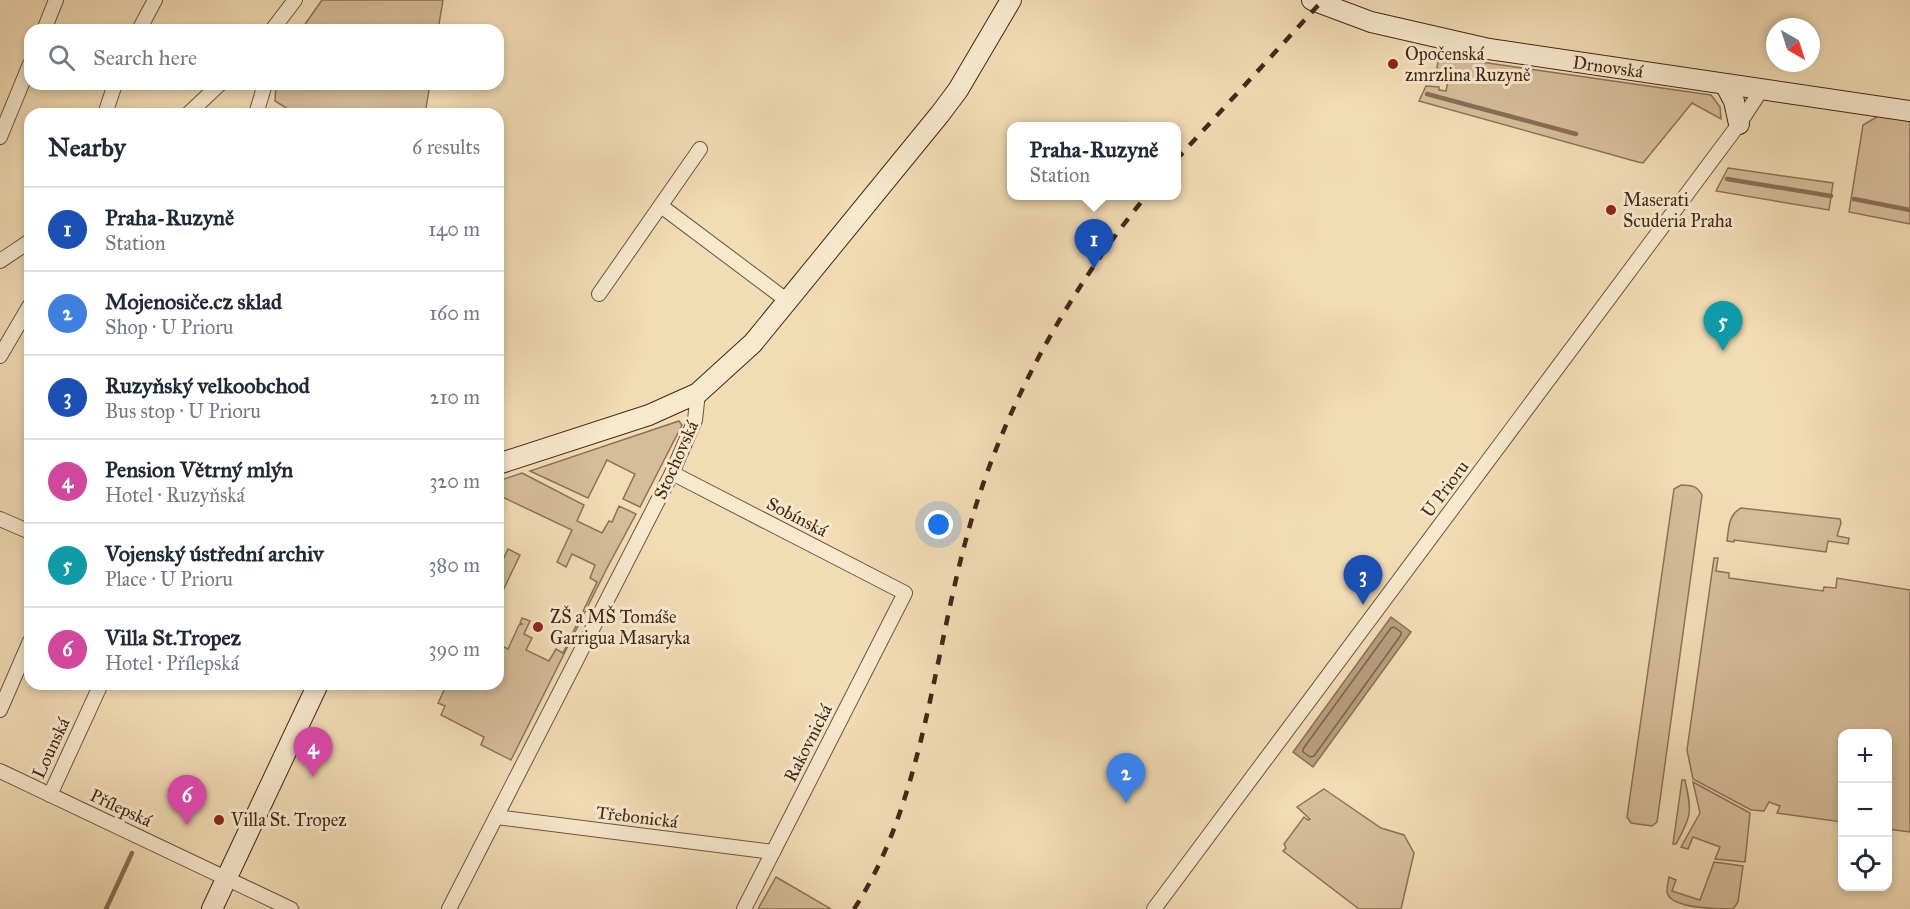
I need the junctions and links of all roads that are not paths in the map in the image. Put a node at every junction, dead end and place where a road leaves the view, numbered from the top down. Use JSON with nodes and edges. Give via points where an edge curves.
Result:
{"nodes":[{"id":1,"x":56,"y":0,"type":"edge"},
{"id":2,"x":155,"y":0,"type":"edge"},
{"id":3,"x":295,"y":0,"type":"edge"},
{"id":4,"x":1011,"y":0,"type":"edge"},
{"id":5,"x":1312,"y":0,"type":"edge"},
{"id":6,"x":46,"y":24,"type":"edge"},
{"id":7,"x":143,"y":24,"type":"edge"},
{"id":8,"x":277,"y":24,"type":"edge"},
{"id":9,"x":24,"y":79,"type":"edge"},
{"id":10,"x":1725,"y":84,"type":"junction"},
{"id":11,"x":1762,"y":89,"type":"junction"},
{"id":12,"x":113,"y":90,"type":"edge"},
{"id":13,"x":214,"y":90,"type":"edge"},
{"id":14,"x":263,"y":90,"type":"edge"},
{"id":15,"x":107,"y":108,"type":"edge"},
{"id":16,"x":194,"y":108,"type":"edge"},
{"id":17,"x":258,"y":108,"type":"edge"},
{"id":18,"x":1910,"y":111,"type":"edge"},
{"id":19,"x":1739,"y":124,"type":"junction"},
{"id":20,"x":0,"y":137,"type":"edge"},
{"id":21,"x":700,"y":149,"type":"dead end"},
{"id":22,"x":661,"y":206,"type":"junction"},
{"id":23,"x":24,"y":245,"type":"edge"},
{"id":24,"x":0,"y":261,"type":"edge"},
{"id":25,"x":599,"y":294,"type":"dead end"},
{"id":26,"x":789,"y":302,"type":"junction"},
{"id":27,"x":24,"y":315,"type":"edge"},
{"id":28,"x":0,"y":356,"type":"edge"},
{"id":29,"x":698,"y":393,"type":"junction"},
{"id":30,"x":504,"y":462,"type":"edge"},
{"id":31,"x":672,"y":473,"type":"junction"},
{"id":32,"x":0,"y":519,"type":"edge"},
{"id":33,"x":24,"y":529,"type":"edge"},
{"id":34,"x":905,"y":593,"type":"joint"},
{"id":35,"x":24,"y":655,"type":"edge"},
{"id":36,"x":98,"y":690,"type":"edge"},
{"id":37,"x":315,"y":690,"type":"edge"},
{"id":38,"x":0,"y":710,"type":"edge"},
{"id":39,"x":0,"y":771,"type":"edge"},
{"id":40,"x":50,"y":795,"type":"junction"},
{"id":41,"x":496,"y":817,"type":"junction"},
{"id":42,"x":773,"y":852,"type":"junction"},
{"id":43,"x":226,"y":878,"type":"junction"},
{"id":44,"x":212,"y":909,"type":"edge"},
{"id":45,"x":291,"y":909,"type":"edge"},
{"id":46,"x":449,"y":909,"type":"edge"},
{"id":47,"x":744,"y":909,"type":"edge"},
{"id":48,"x":1154,"y":909,"type":"edge"}],
"edges":[{"from":1,"to":6,"type":"street"},
{"from":2,"to":7,"type":"street"},
{"from":3,"to":8,"type":"street"},
{"from":4,"to":26,"type":"street","via":[[952,98]]},
{"from":5,"to":10,"type":"street","name":"Drnovská","via":[[1371,22],[1442,40]]},
{"from":9,"to":20,"type":"street"},
{"from":10,"to":11,"type":"street","name":"Drnovská"},
{"from":10,"to":19,"type":"street"},
{"from":11,"to":18,"type":"street","name":"Drnovská"},
{"from":11,"to":19,"type":"street","name":"U Prioru"},
{"from":12,"to":15,"type":"street"},
{"from":13,"to":16,"type":"street"},
{"from":14,"to":17,"type":"street"},
{"from":19,"to":48,"type":"street","name":"U Prioru"},
{"from":21,"to":22,"type":"street"},
{"from":22,"to":25,"type":"street"},
{"from":22,"to":26,"type":"street"},
{"from":23,"to":24,"type":"street"},
{"from":26,"to":29,"type":"street","via":[[753,343]]},
{"from":27,"to":28,"type":"street"},
{"from":29,"to":30,"type":"street","via":[[649,415]]},
{"from":29,"to":31,"type":"street","name":"Stochovská","via":[[695,420]]},
{"from":31,"to":34,"type":"street","name":"Sobínská"},
{"from":31,"to":41,"type":"street","name":"Stochovská"},
{"from":32,"to":33,"type":"street"},
{"from":34,"to":42,"type":"street","name":"Rakovnická"},
{"from":35,"to":38,"type":"street"},
{"from":36,"to":40,"type":"street","name":"Lounská"},
{"from":37,"to":43,"type":"street"},
{"from":39,"to":40,"type":"street","name":"Přílepská"},
{"from":40,"to":43,"type":"street","name":"Přílepská"},
{"from":41,"to":42,"type":"street","name":"Třebonická"},
{"from":41,"to":46,"type":"street","name":"Stochovská"},
{"from":42,"to":47,"type":"street","name":"Rakovnická"},
{"from":43,"to":44,"type":"street"},
{"from":43,"to":45,"type":"street","name":"Přílepská"}]}
